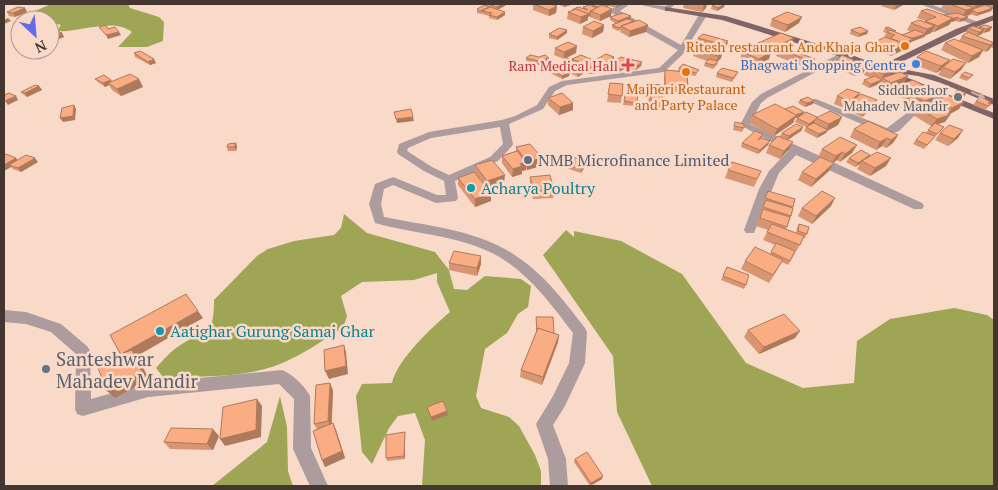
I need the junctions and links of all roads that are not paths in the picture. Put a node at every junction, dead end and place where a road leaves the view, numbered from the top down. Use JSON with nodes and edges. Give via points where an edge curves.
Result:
{"nodes":[{"id":1,"x":626,"y":4,"type":"edge"},
{"id":2,"x":641,"y":4,"type":"edge"},
{"id":3,"x":924,"y":4,"type":"edge"},
{"id":4,"x":670,"y":7,"type":"edge"},
{"id":5,"x":703,"y":15,"type":"junction"},
{"id":6,"x":994,"y":17,"type":"edge"},
{"id":7,"x":976,"y":23,"type":"junction"},
{"id":8,"x":682,"y":48,"type":"junction"},
{"id":9,"x":844,"y":56,"type":"junction"},
{"id":10,"x":881,"y":70,"type":"junction"},
{"id":11,"x":944,"y":95,"type":"junction"},
{"id":12,"x":813,"y":101,"type":"edge"},
{"id":13,"x":994,"y":102,"type":"edge"},
{"id":14,"x":994,"y":116,"type":"edge"},
{"id":15,"x":504,"y":123,"type":"junction"},
{"id":16,"x":795,"y":150,"type":"junction"},
{"id":17,"x":449,"y":179,"type":"junction"},
{"id":18,"x":918,"y":206,"type":"dead end"},
{"id":19,"x":750,"y":230,"type":"dead end"},
{"id":20,"x":4,"y":316,"type":"edge"},
{"id":21,"x":319,"y":486,"type":"edge"},
{"id":22,"x":559,"y":486,"type":"edge"}],
"edges":[{"from":1,"to":8,"type":"street","via":[[615,11]]},
{"from":2,"to":4,"type":"street"},
{"from":3,"to":7,"type":"street"},
{"from":4,"to":5,"type":"main road"},
{"from":5,"to":8,"type":"street"},
{"from":5,"to":9,"type":"main road","via":[[724,18]]},
{"from":6,"to":7,"type":"main road"},
{"from":7,"to":10,"type":"main road"},
{"from":8,"to":15,"type":"street","via":[[661,70],[566,83],[552,89],[540,107]]},
{"from":9,"to":10,"type":"main road"},
{"from":9,"to":16,"type":"street","via":[[764,96],[745,125]]},
{"from":10,"to":11,"type":"main road"},
{"from":10,"to":13,"type":"main road","one_way":true,"via":[[909,71],[963,88]]},
{"from":11,"to":12,"type":"street","via":[[887,132]]},
{"from":11,"to":14,"type":"main road"},
{"from":15,"to":17,"type":"street","via":[[508,144],[494,158]]},
{"from":15,"to":17,"type":"street","via":[[430,135],[402,146],[402,152]]},
{"from":16,"to":18,"type":"street"},
{"from":16,"to":19,"type":"street","via":[[774,171]]},
{"from":17,"to":22,"type":"street","via":[[452,198],[436,200],[393,181],[379,187],[374,204],[379,220],[486,246],[511,259],[552,296],[580,332],[577,363],[544,424],[556,459]]},
{"from":20,"to":21,"type":"street","via":[[26,318],[56,328],[83,350],[83,409],[148,390],[282,377],[302,396],[302,449]]}]}
